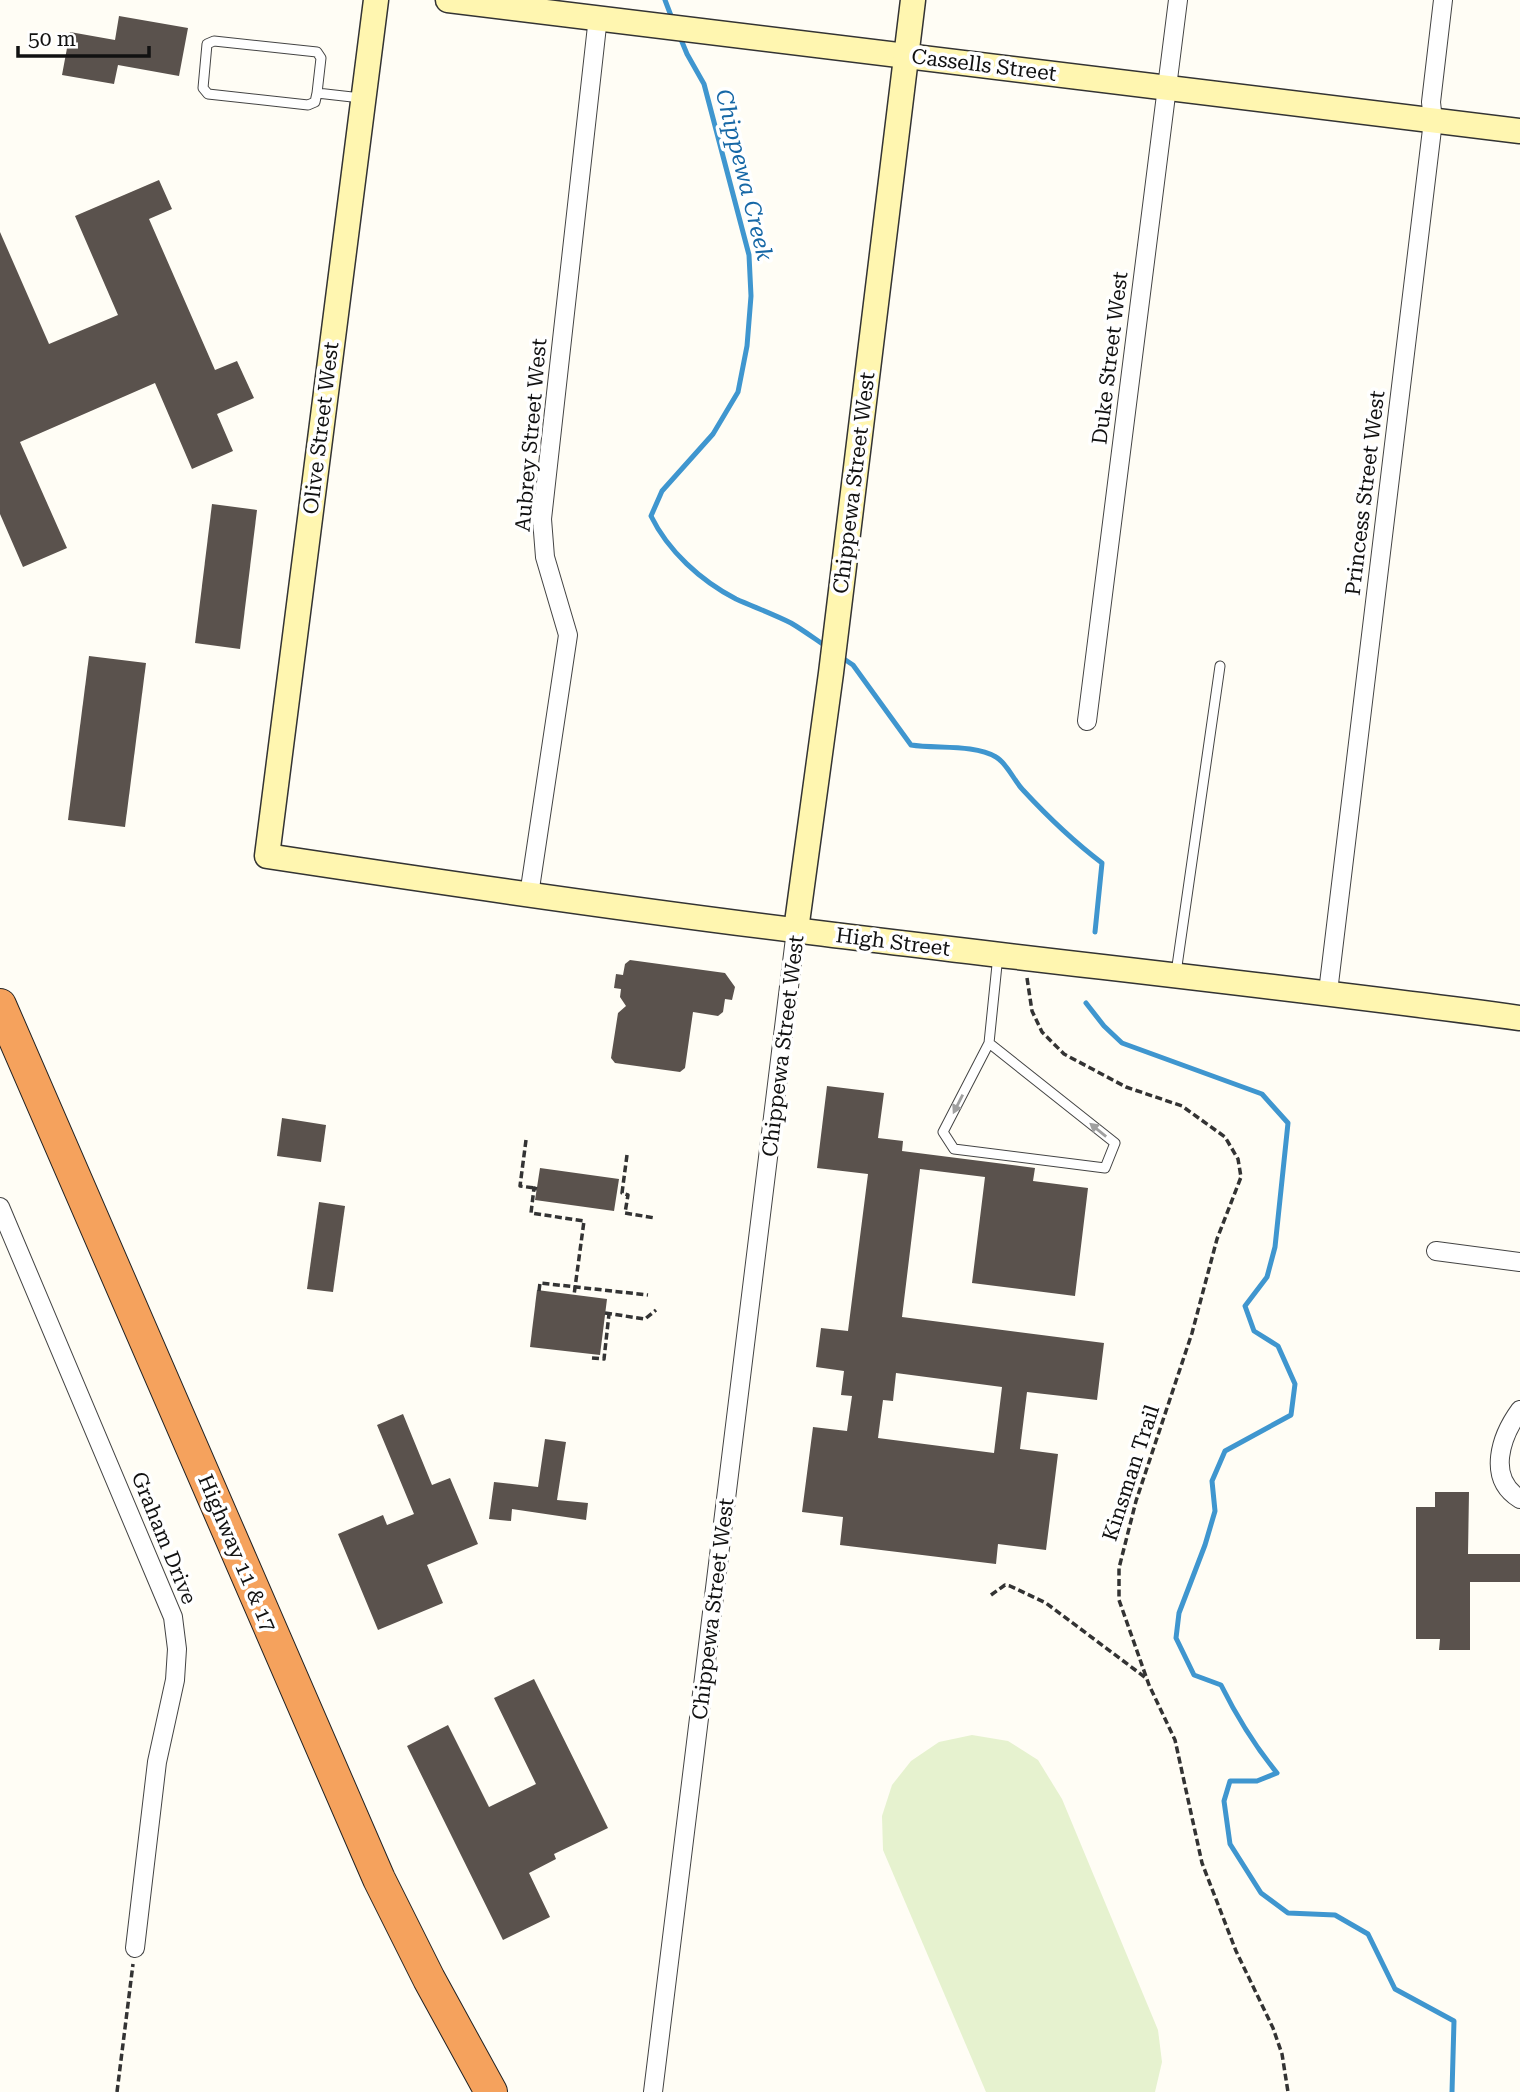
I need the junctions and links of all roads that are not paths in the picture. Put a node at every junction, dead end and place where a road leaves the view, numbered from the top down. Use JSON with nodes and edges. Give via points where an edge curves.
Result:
{"nodes":[{"id":1,"x":376,"y":0,"type":"edge"},
{"id":2,"x":448,"y":0,"type":"edge"},
{"id":3,"x":913,"y":0,"type":"edge"},
{"id":4,"x":1178,"y":0,"type":"edge"},
{"id":5,"x":1443,"y":0,"type":"edge"},
{"id":6,"x":598,"y":17,"type":"junction"},
{"id":7,"x":907,"y":55,"type":"junction"},
{"id":8,"x":1167,"y":88,"type":"junction"},
{"id":9,"x":317,"y":93,"type":"junction"},
{"id":10,"x":363,"y":99,"type":"junction"},
{"id":11,"x":1433,"y":121,"type":"junction"},
{"id":12,"x":1520,"y":131,"type":"edge"},
{"id":13,"x":1220,"y":666,"type":"dead end"},
{"id":14,"x":1087,"y":721,"type":"dead end"},
{"id":15,"x":267,"y":856,"type":"joint"},
{"id":16,"x":529,"y":895,"type":"junction"},
{"id":17,"x":796,"y":930,"type":"junction"},
{"id":18,"x":998,"y":954,"type":"junction"},
{"id":19,"x":1175,"y":975,"type":"junction"},
{"id":20,"x":1328,"y":992,"type":"junction"},
{"id":21,"x":0,"y":1005,"type":"edge"},
{"id":22,"x":1520,"y":1018,"type":"edge"},
{"id":23,"x":989,"y":1044,"type":"junction"},
{"id":24,"x":0,"y":1207,"type":"edge"},
{"id":25,"x":1436,"y":1251,"type":"dead end"},
{"id":26,"x":1520,"y":1262,"type":"edge"},
{"id":27,"x":1520,"y":1410,"type":"edge"},
{"id":28,"x":1520,"y":1499,"type":"edge"},
{"id":29,"x":135,"y":1948,"type":"road end"},
{"id":30,"x":491,"y":2092,"type":"edge"},
{"id":31,"x":653,"y":2092,"type":"edge"}],
"edges":[{"from":1,"to":10,"type":"street","name":"Olive Street West"},
{"from":2,"to":6,"type":"street","name":"Cassells Street"},
{"from":3,"to":7,"type":"street","name":"Chippewa Street West"},
{"from":4,"to":8,"type":"street","name":"Duke Street West"},
{"from":5,"to":11,"type":"street","name":"Princess Street West","via":[[1432,84]]},
{"from":6,"to":7,"type":"street","name":"Cassells Street"},
{"from":6,"to":16,"type":"street","name":"Aubrey Street West","via":[[542,519],[545,556],[568,635]]},
{"from":7,"to":8,"type":"street","name":"Cassells Street"},
{"from":7,"to":17,"type":"street","name":"Chippewa Street West"},
{"from":8,"to":11,"type":"street","name":"Cassells Street"},
{"from":8,"to":14,"type":"street","name":"Duke Street West"},
{"from":9,"to":9,"type":"lane","via":[[321,58],[317,52],[207,44],[203,88],[208,94],[308,106]]},
{"from":9,"to":10,"type":"lane"},
{"from":10,"to":15,"type":"street","name":"Olive Street West"},
{"from":11,"to":12,"type":"street","name":"Cassells Street"},
{"from":11,"to":20,"type":"street","name":"Princess Street West"},
{"from":13,"to":19,"type":"lane"},
{"from":15,"to":16,"type":"street","name":"High Street"},
{"from":16,"to":17,"type":"street","name":"High Street"},
{"from":17,"to":18,"type":"street","name":"High Street"},
{"from":17,"to":31,"type":"street","name":"Chippewa Street West"},
{"from":18,"to":19,"type":"street","name":"High Street"},
{"from":18,"to":23,"type":"lane"},
{"from":19,"to":20,"type":"street","name":"High Street"},
{"from":20,"to":22,"type":"street","name":"High Street"},
{"from":21,"to":30,"type":"highway","name":"Highway 11 & 17","via":[[379,1879]]},
{"from":23,"to":23,"type":"lane","one_way":true,"via":[[943,1132],[954,1149],[1105,1168],[1115,1143]]},
{"from":24,"to":29,"type":"street","name":"Graham Drive","via":[[173,1617],[175,1680],[157,1762]]},
{"from":25,"to":26,"type":"street"},
{"from":27,"to":28,"type":"street","via":[[1501,1444],[1500,1461],[1503,1483]]}]}
